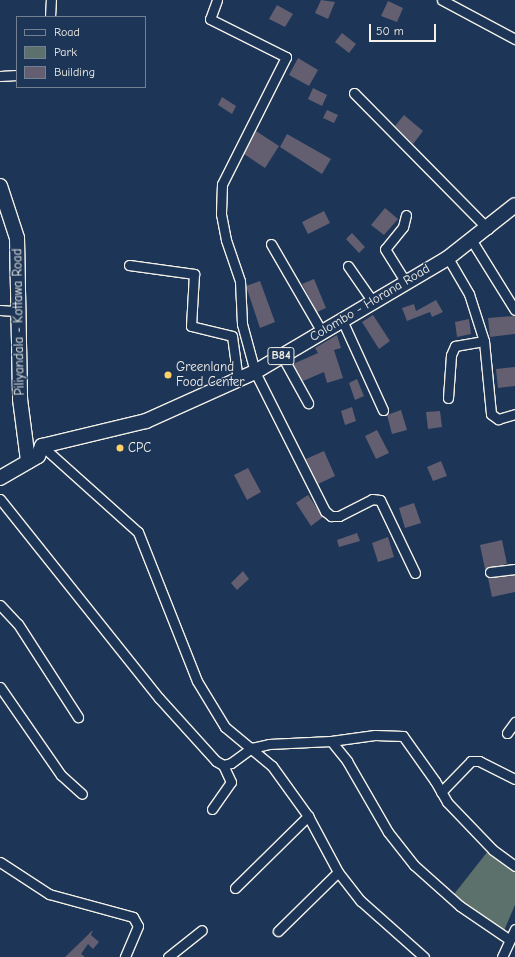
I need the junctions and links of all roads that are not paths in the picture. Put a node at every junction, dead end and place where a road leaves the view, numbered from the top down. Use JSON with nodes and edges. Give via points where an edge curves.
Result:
{"nodes":[{"id":1,"x":51,"y":0,"type":"edge"},
{"id":2,"x":218,"y":0,"type":"edge"},
{"id":3,"x":442,"y":0,"type":"edge"},
{"id":4,"x":50,"y":16,"type":"edge"},
{"id":5,"x":515,"y":39,"type":"edge"},
{"id":6,"x":16,"y":75,"type":"edge"},
{"id":7,"x":0,"y":76,"type":"edge"},
{"id":8,"x":354,"y":93,"type":"dead end"},
{"id":9,"x":0,"y":186,"type":"edge"},
{"id":10,"x":515,"y":205,"type":"edge"},
{"id":11,"x":406,"y":215,"type":"dead end"},
{"id":12,"x":488,"y":229,"type":"junction"},
{"id":13,"x":472,"y":241,"type":"junction"},
{"id":14,"x":271,"y":244,"type":"dead end"},
{"id":15,"x":448,"y":258,"type":"junction"},
{"id":16,"x":129,"y":265,"type":"dead end"},
{"id":17,"x":348,"y":266,"type":"dead end"},
{"id":18,"x":406,"y":282,"type":"junction"},
{"id":19,"x":373,"y":302,"type":"junction"},
{"id":20,"x":0,"y":310,"type":"edge"},
{"id":21,"x":515,"y":310,"type":"edge"},
{"id":22,"x":16,"y":311,"type":"junction"},
{"id":23,"x":342,"y":320,"type":"junction"},
{"id":24,"x":322,"y":332,"type":"junction"},
{"id":25,"x":484,"y":341,"type":"junction"},
{"id":26,"x":282,"y":356,"type":"junction"},
{"id":27,"x":255,"y":372,"type":"junction"},
{"id":28,"x":238,"y":380,"type":"junction"},
{"id":29,"x":448,"y":398,"type":"dead end"},
{"id":30,"x":308,"y":403,"type":"dead end"},
{"id":31,"x":383,"y":410,"type":"dead end"},
{"id":32,"x":515,"y":414,"type":"edge"},
{"id":33,"x":42,"y":446,"type":"junction"},
{"id":34,"x":28,"y":461,"type":"junction"},
{"id":35,"x":0,"y":478,"type":"edge"},
{"id":36,"x":0,"y":499,"type":"edge"},
{"id":37,"x":515,"y":569,"type":"edge"},
{"id":38,"x":490,"y":572,"type":"dead end"},
{"id":39,"x":415,"y":573,"type":"dead end"},
{"id":40,"x":0,"y":605,"type":"edge"},
{"id":41,"x":0,"y":687,"type":"edge"},
{"id":42,"x":78,"y":717,"type":"dead end"},
{"id":43,"x":515,"y":722,"type":"edge"},
{"id":44,"x":507,"y":733,"type":"dead end"},
{"id":45,"x":331,"y":741,"type":"junction"},
{"id":46,"x":252,"y":748,"type":"junction"},
{"id":47,"x":223,"y":765,"type":"junction"},
{"id":48,"x":515,"y":779,"type":"edge"},
{"id":49,"x":441,"y":792,"type":"junction"},
{"id":50,"x":82,"y":794,"type":"dead end"},
{"id":51,"x":212,"y":809,"type":"dead end"},
{"id":52,"x":308,"y":816,"type":"junction"},
{"id":53,"x":0,"y":862,"type":"edge"},
{"id":54,"x":515,"y":866,"type":"edge"},
{"id":55,"x":338,"y":872,"type":"junction"},
{"id":56,"x":235,"y":888,"type":"dead end"},
{"id":57,"x":515,"y":929,"type":"edge"},
{"id":58,"x":202,"y":930,"type":"dead end"},
{"id":59,"x":278,"y":931,"type":"dead end"},
{"id":60,"x":510,"y":940,"type":"junction"},
{"id":61,"x":412,"y":954,"type":"edge"},
{"id":62,"x":123,"y":956,"type":"edge"},
{"id":63,"x":168,"y":957,"type":"edge"},
{"id":64,"x":424,"y":957,"type":"edge"},
{"id":65,"x":502,"y":957,"type":"edge"}],
"edges":[{"from":1,"to":4,"type":"street"},
{"from":2,"to":27,"type":"street","via":[[210,19],[286,57],[222,184],[221,214],[226,240],[240,280],[242,324]]},
{"from":3,"to":5,"type":"street"},
{"from":6,"to":7,"type":"street"},
{"from":8,"to":12,"type":"street"},
{"from":9,"to":22,"type":"main road","name":"Piliyandala - Kottawa Road","via":[[18,238]]},
{"from":10,"to":12,"type":"main road","name":"Colombo - Horana Road","number":"B84"},
{"from":11,"to":18,"type":"street","via":[[404,227],[386,249]]},
{"from":12,"to":13,"type":"main road","name":"Colombo - Horana Road","number":"B84"},
{"from":13,"to":15,"type":"main road","name":"Colombo - Horana Road","number":"B84"},
{"from":13,"to":21,"type":"street"},
{"from":14,"to":24,"type":"street"},
{"from":15,"to":18,"type":"main road","name":"Colombo - Horana Road","number":"B84"},
{"from":15,"to":25,"type":"street","via":[[469,294]]},
{"from":16,"to":28,"type":"street","via":[[194,274],[191,326],[232,336]]},
{"from":17,"to":19,"type":"street"},
{"from":18,"to":19,"type":"main road","name":"Colombo - Horana Road","number":"B84"},
{"from":19,"to":23,"type":"main road","name":"Colombo - Horana Road","number":"B84"},
{"from":20,"to":22,"type":"street"},
{"from":22,"to":34,"type":"main road","name":"Piliyandala - Kottawa Road","via":[[20,399]]},
{"from":23,"to":24,"type":"main road","name":"Colombo - Horana Road","number":"B84"},
{"from":23,"to":31,"type":"street"},
{"from":24,"to":26,"type":"main road","name":"Colombo - Horana Road","number":"B84"},
{"from":25,"to":29,"type":"street","via":[[455,346],[451,355]]},
{"from":25,"to":32,"type":"street","via":[[491,414],[498,419]]},
{"from":26,"to":27,"type":"main road","name":"Colombo - Horana Road","number":"B84"},
{"from":26,"to":30,"type":"street"},
{"from":27,"to":28,"type":"main road","name":"Colombo - Horana Road","number":"B84"},
{"from":27,"to":39,"type":"street","via":[[325,511],[331,516],[339,516],[372,499],[380,500]]},
{"from":28,"to":33,"type":"main road","name":"Colombo - Horana Road","number":"B84","via":[[146,421]]},
{"from":33,"to":34,"type":"main road","via":[[38,456]]},
{"from":33,"to":46,"type":"street","via":[[138,532],[197,681],[225,727]]},
{"from":34,"to":35,"type":"main road"},
{"from":36,"to":47,"type":"street","via":[[159,698],[216,761]]},
{"from":37,"to":38,"type":"street"},
{"from":40,"to":42,"type":"street","via":[[18,624]]},
{"from":41,"to":50,"type":"street","via":[[61,775]]},
{"from":43,"to":44,"type":"street"},
{"from":45,"to":46,"type":"street","via":[[268,744]]},
{"from":45,"to":49,"type":"street","via":[[375,735],[403,736]]},
{"from":45,"to":60,"type":"street","via":[[347,761],[388,832],[414,865],[460,906]]},
{"from":46,"to":47,"type":"street"},
{"from":46,"to":52,"type":"street","via":[[272,766]]},
{"from":47,"to":51,"type":"street","via":[[231,782]]},
{"from":48,"to":49,"type":"street","via":[[479,761],[471,761]]},
{"from":49,"to":54,"type":"street","via":[[478,835]]},
{"from":52,"to":55,"type":"street"},
{"from":52,"to":56,"type":"street"},
{"from":53,"to":62,"type":"street","via":[[49,894],[133,917],[138,926]]},
{"from":55,"to":59,"type":"street"},
{"from":55,"to":61,"type":"street","via":[[361,901]]},
{"from":57,"to":60,"type":"street"},
{"from":58,"to":63,"type":"street"},
{"from":60,"to":65,"type":"street"},
{"from":61,"to":64,"type":"street"}]}
